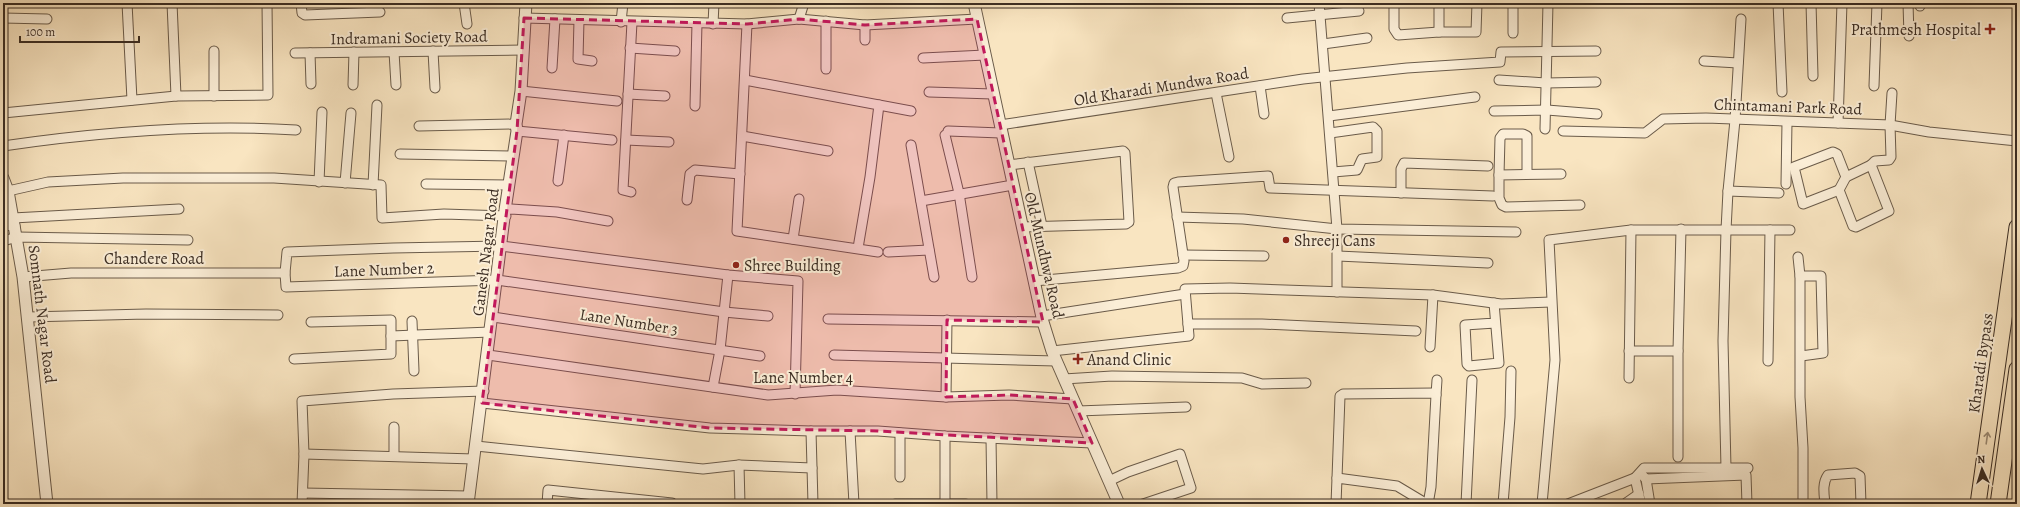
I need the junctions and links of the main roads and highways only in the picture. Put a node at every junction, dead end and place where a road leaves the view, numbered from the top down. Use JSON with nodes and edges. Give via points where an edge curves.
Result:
{"nodes":[{"id":1,"x":2017,"y":227,"type":"edge"},
{"id":2,"x":2017,"y":370,"type":"edge"},
{"id":3,"x":1978,"y":504,"type":"edge"},
{"id":4,"x":1998,"y":504,"type":"edge"}],
"edges":[{"from":3,"to":1,"type":"highway","name":"Kharadi Bypass","one_way":true},
{"from":2,"to":4,"type":"highway"}]}
